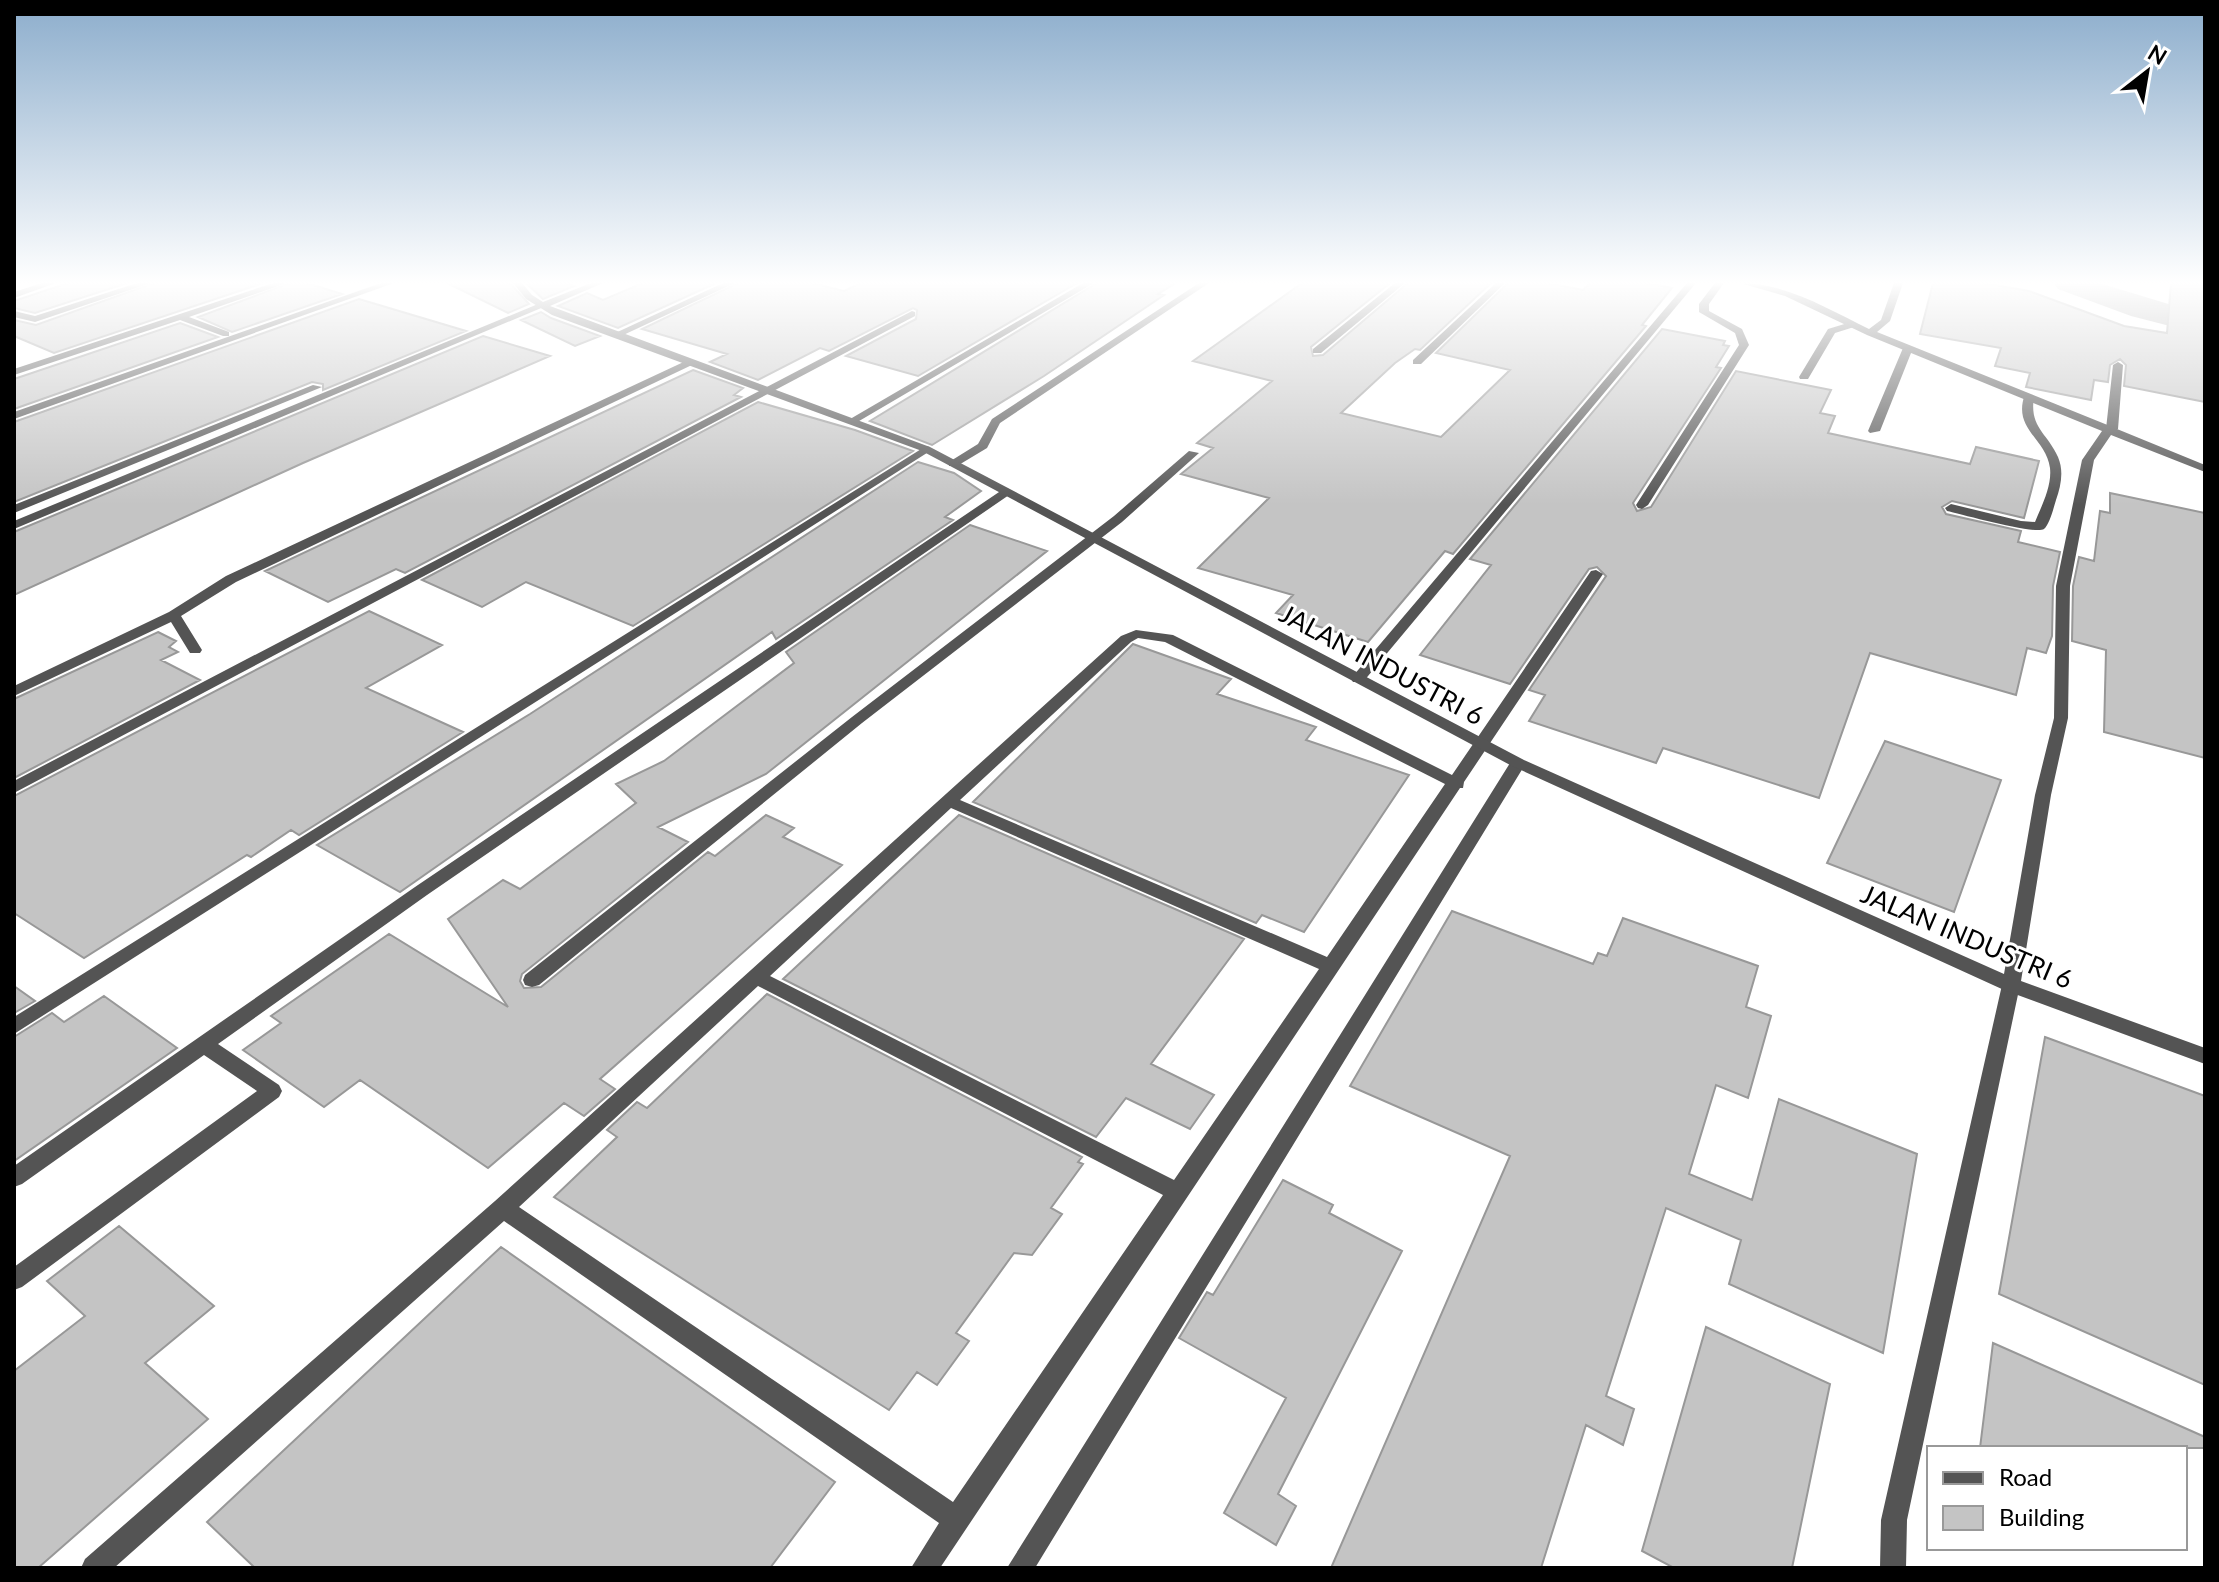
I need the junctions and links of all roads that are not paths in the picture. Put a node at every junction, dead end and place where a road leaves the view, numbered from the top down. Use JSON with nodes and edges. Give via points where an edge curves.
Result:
{"nodes":[{"id":1,"x":60,"y":357,"type":"edge"},
{"id":2,"x":161,"y":357,"type":"edge"},
{"id":3,"x":181,"y":357,"type":"edge"},
{"id":4,"x":401,"y":357,"type":"edge"},
{"id":5,"x":411,"y":357,"type":"edge"},
{"id":6,"x":676,"y":357,"type":"edge"},
{"id":7,"x":832,"y":357,"type":"edge"},
{"id":8,"x":963,"y":357,"type":"edge"},
{"id":9,"x":1093,"y":357,"type":"edge"},
{"id":10,"x":1423,"y":357,"type":"edge"},
{"id":11,"x":1630,"y":357,"type":"edge"},
{"id":12,"x":1736,"y":357,"type":"edge"},
{"id":13,"x":1816,"y":357,"type":"edge"},
{"id":14,"x":1904,"y":357,"type":"edge"},
{"id":15,"x":1930,"y":357,"type":"edge"},
{"id":16,"x":690,"y":362,"type":"junction"},
{"id":17,"x":1417,"y":362,"type":"dead end"},
{"id":18,"x":2118,"y":365,"type":"dead end"},
{"id":19,"x":14,"y":372,"type":"edge"},
{"id":20,"x":1804,"y":377,"type":"dead end"},
{"id":21,"x":766,"y":392,"type":"junction"},
{"id":22,"x":2029,"y":396,"type":"junction"},
{"id":23,"x":14,"y":408,"type":"edge"},
{"id":24,"x":14,"y":416,"type":"edge"},
{"id":25,"x":850,"y":422,"type":"junction"},
{"id":26,"x":2112,"y":429,"type":"junction"},
{"id":27,"x":1874,"y":431,"type":"dead end"},
{"id":28,"x":926,"y":449,"type":"junction"},
{"id":29,"x":1193,"y":453,"type":"dead end"},
{"id":30,"x":953,"y":464,"type":"junction"},
{"id":31,"x":2205,"y":469,"type":"edge"},
{"id":32,"x":1005,"y":492,"type":"junction"},
{"id":33,"x":1642,"y":505,"type":"dead end"},
{"id":34,"x":1951,"y":508,"type":"dead end"},
{"id":35,"x":14,"y":509,"type":"edge"},
{"id":36,"x":14,"y":525,"type":"edge"},
{"id":37,"x":1091,"y":538,"type":"junction"},
{"id":38,"x":1596,"y":574,"type":"dead end"},
{"id":39,"x":174,"y":615,"type":"junction"},
{"id":40,"x":195,"y":650,"type":"dead end"},
{"id":41,"x":1358,"y":679,"type":"junction"},
{"id":42,"x":14,"y":692,"type":"edge"},
{"id":43,"x":1484,"y":745,"type":"junction"},
{"id":44,"x":1518,"y":763,"type":"junction"},
{"id":45,"x":1457,"y":784,"type":"junction"},
{"id":46,"x":14,"y":788,"type":"edge"},
{"id":47,"x":949,"y":801,"type":"junction"},
{"id":48,"x":1332,"y":967,"type":"junction"},
{"id":49,"x":756,"y":977,"type":"junction"},
{"id":50,"x":532,"y":980,"type":"dead end"},
{"id":51,"x":2011,"y":985,"type":"junction"},
{"id":52,"x":14,"y":1027,"type":"edge"},
{"id":53,"x":203,"y":1044,"type":"junction"},
{"id":54,"x":2205,"y":1056,"type":"edge"},
{"id":55,"x":14,"y":1178,"type":"edge"},
{"id":56,"x":1179,"y":1193,"type":"junction"},
{"id":57,"x":503,"y":1208,"type":"junction"},
{"id":58,"x":14,"y":1280,"type":"edge"},
{"id":59,"x":956,"y":1520,"type":"junction"},
{"id":60,"x":94,"y":1568,"type":"edge"},
{"id":61,"x":924,"y":1568,"type":"edge"},
{"id":62,"x":1020,"y":1568,"type":"edge"},
{"id":63,"x":1893,"y":1568,"type":"edge"}],
"edges":[{"from":1,"to":19,"type":"street"},
{"from":2,"to":23,"type":"street"},
{"from":3,"to":24,"type":"street"},
{"from":4,"to":35,"type":"street"},
{"from":5,"to":36,"type":"street"},
{"from":6,"to":16,"type":"street","name":"JALAN INDUSTRI 6"},
{"from":7,"to":21,"type":"street"},
{"from":8,"to":25,"type":"street"},
{"from":9,"to":30,"type":"street","via":[[996,421],[983,446]]},
{"from":10,"to":17,"type":"street"},
{"from":11,"to":41,"type":"street"},
{"from":12,"to":33,"type":"street"},
{"from":13,"to":20,"type":"street"},
{"from":14,"to":27,"type":"street"},
{"from":15,"to":22,"type":"street"},
{"from":16,"to":21,"type":"street","name":"JALAN INDUSTRI 6"},
{"from":16,"to":39,"type":"street","via":[[231,579]]},
{"from":18,"to":26,"type":"street"},
{"from":21,"to":25,"type":"street","name":"JALAN INDUSTRI 6"},
{"from":21,"to":46,"type":"street"},
{"from":22,"to":26,"type":"street"},
{"from":22,"to":34,"type":"street","via":[[2025,410],[2056,474],[2040,526]]},
{"from":25,"to":28,"type":"street","name":"JALAN INDUSTRI 6"},
{"from":26,"to":31,"type":"street"},
{"from":26,"to":51,"type":"street","via":[[2088,460],[2063,586],[2061,718]]},
{"from":28,"to":30,"type":"street","name":"JALAN INDUSTRI 6"},
{"from":28,"to":52,"type":"street"},
{"from":29,"to":37,"type":"street"},
{"from":30,"to":32,"type":"street","name":"JALAN INDUSTRI 6"},
{"from":32,"to":37,"type":"street","name":"JALAN INDUSTRI 6"},
{"from":32,"to":53,"type":"street"},
{"from":37,"to":41,"type":"street","name":"JALAN INDUSTRI 6"},
{"from":37,"to":50,"type":"street"},
{"from":38,"to":43,"type":"street"},
{"from":39,"to":40,"type":"street"},
{"from":39,"to":42,"type":"street"},
{"from":41,"to":43,"type":"street","name":"JALAN INDUSTRI 6"},
{"from":43,"to":44,"type":"street","name":"JALAN INDUSTRI 6"},
{"from":43,"to":45,"type":"street"},
{"from":44,"to":51,"type":"street","name":"JALAN INDUSTRI 6"},
{"from":44,"to":62,"type":"street"},
{"from":45,"to":47,"type":"street","via":[[1168,638],[1136,634]]},
{"from":45,"to":48,"type":"street"},
{"from":47,"to":48,"type":"street"},
{"from":47,"to":49,"type":"street"},
{"from":48,"to":56,"type":"street"},
{"from":49,"to":56,"type":"street"},
{"from":49,"to":57,"type":"street"},
{"from":51,"to":54,"type":"street","name":"JALAN INDUSTRI 6"},
{"from":51,"to":63,"type":"street","via":[[1894,1520]]},
{"from":53,"to":55,"type":"street"},
{"from":53,"to":58,"type":"street","via":[[272,1091]]},
{"from":56,"to":59,"type":"street"},
{"from":57,"to":59,"type":"street"},
{"from":57,"to":60,"type":"street"},
{"from":59,"to":61,"type":"street"}]}
